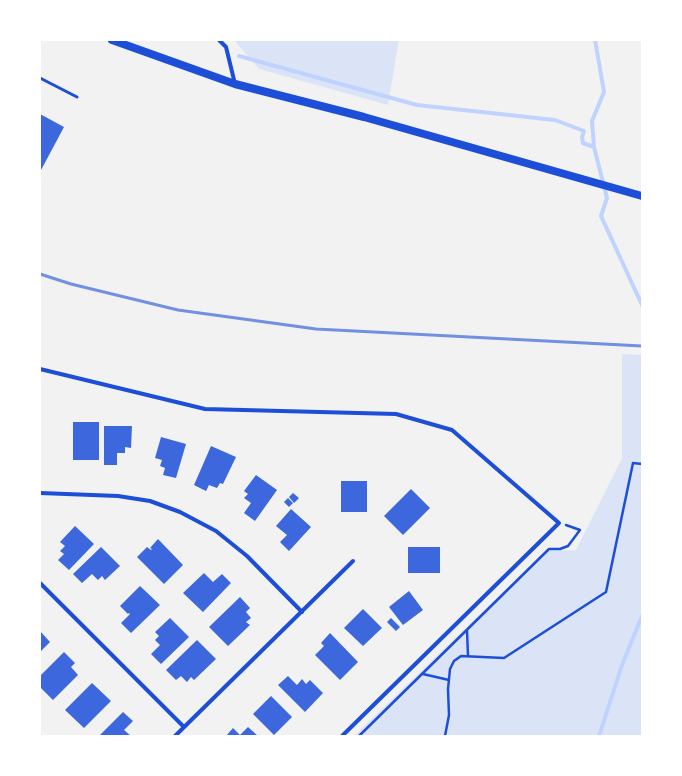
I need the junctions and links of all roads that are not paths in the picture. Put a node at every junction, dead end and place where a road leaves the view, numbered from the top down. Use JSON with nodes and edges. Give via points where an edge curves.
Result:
{"nodes":[{"id":1,"x":112,"y":40,"type":"edge"},
{"id":2,"x":219,"y":40,"type":"edge"},
{"id":3,"x":40,"y":78,"type":"edge"},
{"id":4,"x":235,"y":84,"type":"junction"},
{"id":5,"x":77,"y":97,"type":"dead end"},
{"id":6,"x":642,"y":196,"type":"edge"},
{"id":7,"x":40,"y":369,"type":"edge"},
{"id":8,"x":40,"y":493,"type":"edge"},
{"id":9,"x":353,"y":561,"type":"dead end"},
{"id":10,"x":40,"y":583,"type":"edge"},
{"id":11,"x":302,"y":612,"type":"junction"},
{"id":12,"x":184,"y":727,"type":"junction"},
{"id":13,"x":175,"y":736,"type":"edge"},
{"id":14,"x":342,"y":736,"type":"edge"}],
"edges":[{"from":1,"to":4,"type":"main road"},
{"from":2,"to":4,"type":"street","via":[[226,48]]},
{"from":3,"to":5,"type":"lane"},
{"from":4,"to":6,"type":"main road","via":[[364,117]]},
{"from":7,"to":14,"type":"street","via":[[205,409],[396,414],[452,430],[559,523]]},
{"from":8,"to":11,"type":"street","via":[[118,496],[150,501],[180,512],[216,530],[247,556]]},
{"from":9,"to":11,"type":"street"},
{"from":10,"to":12,"type":"street"},
{"from":11,"to":12,"type":"street"},
{"from":12,"to":13,"type":"street"}]}
